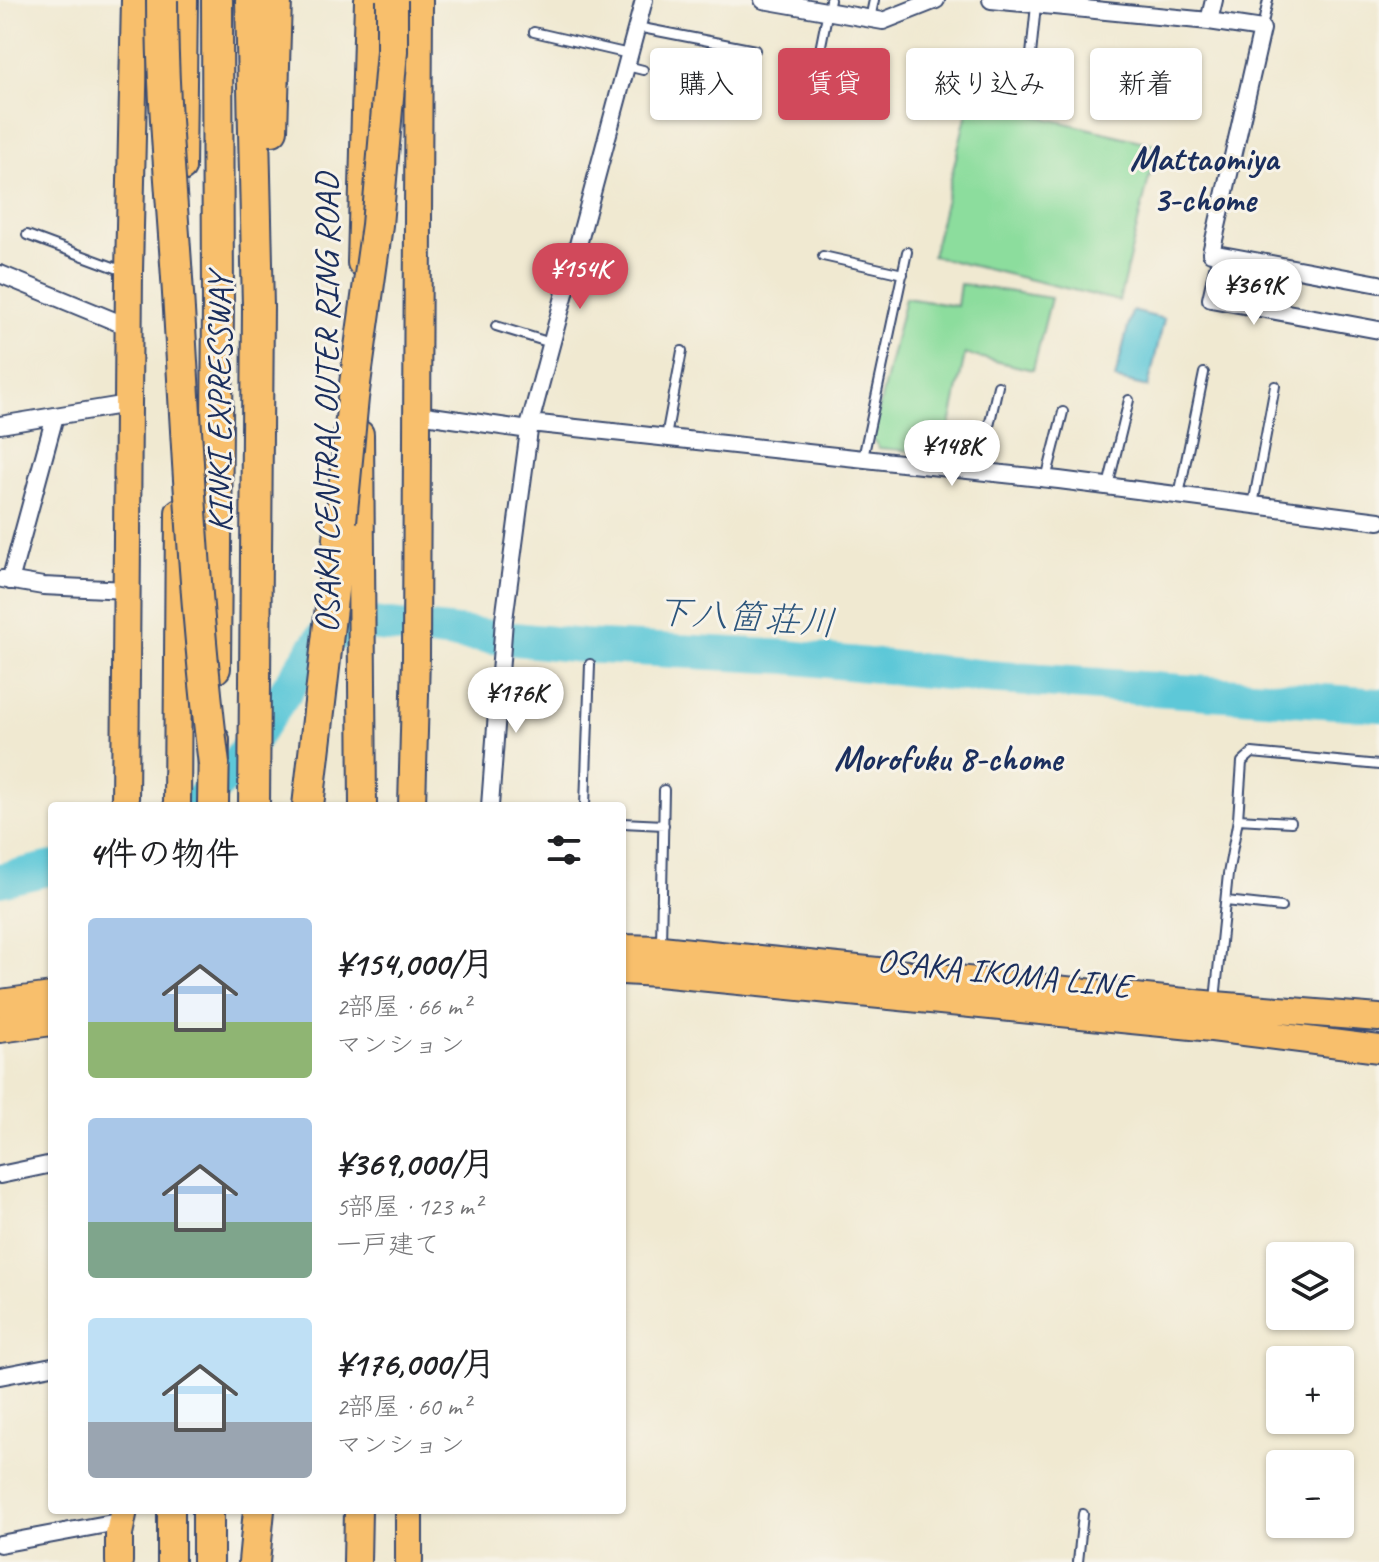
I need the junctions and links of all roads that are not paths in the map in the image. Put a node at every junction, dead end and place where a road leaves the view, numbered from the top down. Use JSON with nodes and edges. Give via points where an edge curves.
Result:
{"nodes":[{"id":1,"x":137,"y":0,"type":"edge"},
{"id":2,"x":162,"y":0,"type":"edge"},
{"id":3,"x":184,"y":0,"type":"edge"},
{"id":4,"x":217,"y":0,"type":"edge"},
{"id":5,"x":251,"y":0,"type":"edge"},
{"id":6,"x":276,"y":0,"type":"edge"},
{"id":7,"x":368,"y":0,"type":"edge"},
{"id":8,"x":392,"y":0,"type":"edge"},
{"id":9,"x":417,"y":0,"type":"edge"},
{"id":10,"x":644,"y":0,"type":"edge"},
{"id":11,"x":763,"y":0,"type":"edge"},
{"id":12,"x":874,"y":0,"type":"edge"},
{"id":13,"x":991,"y":0,"type":"edge"},
{"id":14,"x":1214,"y":0,"type":"edge"},
{"id":15,"x":1268,"y":0,"type":"edge"},
{"id":16,"x":932,"y":1,"type":"edge"},
{"id":17,"x":1036,"y":4,"type":"junction"},
{"id":18,"x":829,"y":6,"type":"edge"},
{"id":19,"x":870,"y":19,"type":"junction"},
{"id":20,"x":1209,"y":21,"type":"junction"},
{"id":21,"x":636,"y":27,"type":"junction"},
{"id":22,"x":1262,"y":29,"type":"junction"},
{"id":23,"x":534,"y":32,"type":"dead end"},
{"id":24,"x":745,"y":48,"type":"edge"},
{"id":25,"x":820,"y":48,"type":"edge"},
{"id":26,"x":1032,"y":48,"type":"edge"},
{"id":27,"x":627,"y":60,"type":"junction"},
{"id":28,"x":643,"y":70,"type":"dead end"},
{"id":29,"x":27,"y":235,"type":"dead end"},
{"id":30,"x":907,"y":252,"type":"dead end"},
{"id":31,"x":1221,"y":255,"type":"junction"},
{"id":32,"x":823,"y":256,"type":"dead end"},
{"id":33,"x":129,"y":272,"type":"junction"},
{"id":34,"x":180,"y":272,"type":"junction"},
{"id":35,"x":0,"y":274,"type":"edge"},
{"id":36,"x":903,"y":274,"type":"junction"},
{"id":37,"x":1379,"y":284,"type":"edge"},
{"id":38,"x":258,"y":307,"type":"junction"},
{"id":39,"x":359,"y":316,"type":"junction"},
{"id":40,"x":496,"y":326,"type":"dead end"},
{"id":41,"x":129,"y":327,"type":"junction"},
{"id":42,"x":1379,"y":330,"type":"edge"},
{"id":43,"x":551,"y":343,"type":"junction"},
{"id":44,"x":682,"y":351,"type":"dead end"},
{"id":45,"x":1204,"y":373,"type":"dead end"},
{"id":46,"x":998,"y":386,"type":"dead end"},
{"id":47,"x":1275,"y":386,"type":"dead end"},
{"id":48,"x":1129,"y":400,"type":"dead end"},
{"id":49,"x":128,"y":404,"type":"junction"},
{"id":50,"x":1063,"y":412,"type":"dead end"},
{"id":51,"x":418,"y":414,"type":"junction"},
{"id":52,"x":55,"y":416,"type":"junction"},
{"id":53,"x":0,"y":425,"type":"edge"},
{"id":54,"x":529,"y":427,"type":"junction"},
{"id":55,"x":666,"y":438,"type":"junction"},
{"id":56,"x":863,"y":459,"type":"junction"},
{"id":57,"x":979,"y":471,"type":"junction"},
{"id":58,"x":1046,"y":479,"type":"junction"},
{"id":59,"x":1108,"y":486,"type":"junction"},
{"id":60,"x":1179,"y":495,"type":"junction"},
{"id":61,"x":1253,"y":505,"type":"junction"},
{"id":62,"x":1379,"y":521,"type":"edge"},
{"id":63,"x":5,"y":580,"type":"edge"},
{"id":64,"x":127,"y":590,"type":"junction"},
{"id":65,"x":590,"y":664,"type":"dead end"},
{"id":66,"x":214,"y":764,"type":"junction"},
{"id":67,"x":1379,"y":765,"type":"edge"},
{"id":68,"x":664,"y":790,"type":"dead end"},
{"id":69,"x":177,"y":796,"type":"edge"},
{"id":70,"x":125,"y":802,"type":"edge"},
{"id":71,"x":213,"y":802,"type":"edge"},
{"id":72,"x":254,"y":802,"type":"edge"},
{"id":73,"x":308,"y":802,"type":"edge"},
{"id":74,"x":363,"y":802,"type":"edge"},
{"id":75,"x":412,"y":802,"type":"edge"},
{"id":76,"x":490,"y":802,"type":"edge"},
{"id":77,"x":585,"y":802,"type":"edge"},
{"id":78,"x":1238,"y":819,"type":"junction"},
{"id":79,"x":1291,"y":822,"type":"dead end"},
{"id":80,"x":626,"y":823,"type":"edge"},
{"id":81,"x":664,"y":825,"type":"junction"},
{"id":82,"x":1226,"y":901,"type":"junction"},
{"id":83,"x":1281,"y":907,"type":"dead end"},
{"id":84,"x":626,"y":948,"type":"edge"},
{"id":85,"x":661,"y":949,"type":"junction"},
{"id":86,"x":626,"y":971,"type":"edge"},
{"id":87,"x":48,"y":997,"type":"edge"},
{"id":88,"x":0,"y":1003,"type":"edge"},
{"id":89,"x":1215,"y":1005,"type":"junction"},
{"id":90,"x":1379,"y":1018,"type":"edge"},
{"id":91,"x":48,"y":1023,"type":"edge"},
{"id":92,"x":0,"y":1029,"type":"edge"},
{"id":93,"x":1379,"y":1049,"type":"edge"},
{"id":94,"x":48,"y":1165,"type":"edge"},
{"id":95,"x":0,"y":1175,"type":"edge"},
{"id":96,"x":48,"y":1367,"type":"edge"},
{"id":97,"x":0,"y":1376,"type":"edge"},
{"id":98,"x":171,"y":1514,"type":"edge"},
{"id":99,"x":208,"y":1514,"type":"edge"},
{"id":100,"x":249,"y":1514,"type":"edge"},
{"id":101,"x":258,"y":1514,"type":"edge"},
{"id":102,"x":358,"y":1514,"type":"edge"},
{"id":103,"x":409,"y":1514,"type":"edge"},
{"id":104,"x":1083,"y":1514,"type":"dead end"},
{"id":105,"x":123,"y":1515,"type":"edge"},
{"id":106,"x":0,"y":1544,"type":"edge"},
{"id":107,"x":407,"y":1555,"type":"edge"},
{"id":108,"x":119,"y":1562,"type":"edge"},
{"id":109,"x":132,"y":1562,"type":"edge"},
{"id":110,"x":171,"y":1562,"type":"edge"},
{"id":111,"x":208,"y":1562,"type":"edge"},
{"id":112,"x":251,"y":1562,"type":"edge"},
{"id":113,"x":357,"y":1562,"type":"edge"},
{"id":114,"x":1078,"y":1562,"type":"edge"}],
"edges":[{"from":1,"to":33,"type":"main road"},
{"from":1,"to":34,"type":"main road","via":[[154,144]]},
{"from":2,"to":66,"type":"highway","bridge":true,"via":[[166,139],[200,653]]},
{"from":3,"to":34,"type":"main road"},
{"from":4,"to":66,"type":"highway","name":"KINKI EXPRESSWAY","bridge":true},
{"from":5,"to":38,"type":"highway","name":"KINKI EXPRESSWAY"},
{"from":6,"to":38,"type":"highway"},
{"from":7,"to":39,"type":"main road","name":"OSAKA CENTRAL OUTER RING ROAD"},
{"from":8,"to":73,"type":"highway","bridge":true,"via":[[377,225]]},
{"from":9,"to":39,"type":"main road","via":[[409,77]]},
{"from":9,"to":51,"type":"main road"},
{"from":10,"to":21,"type":"street"},
{"from":11,"to":18,"type":"street"},
{"from":12,"to":19,"type":"lane"},
{"from":13,"to":17,"type":"street"},
{"from":14,"to":20,"type":"street"},
{"from":15,"to":22,"type":"lane"},
{"from":16,"to":19,"type":"street","via":[[883,21]]},
{"from":17,"to":20,"type":"street"},
{"from":17,"to":26,"type":"lane"},
{"from":18,"to":19,"type":"street"},
{"from":18,"to":25,"type":"lane"},
{"from":20,"to":22,"type":"street"},
{"from":21,"to":24,"type":"lane"},
{"from":21,"to":27,"type":"street"},
{"from":22,"to":31,"type":"street","via":[[1211,253]]},
{"from":23,"to":27,"type":"lane"},
{"from":27,"to":28,"type":"lane"},
{"from":27,"to":43,"type":"street"},
{"from":29,"to":33,"type":"lane"},
{"from":30,"to":36,"type":"lane"},
{"from":31,"to":37,"type":"street"},
{"from":31,"to":42,"type":"street","via":[[1211,299]]},
{"from":32,"to":36,"type":"lane"},
{"from":33,"to":41,"type":"main road"},
{"from":34,"to":69,"type":"main road"},
{"from":35,"to":41,"type":"street"},
{"from":36,"to":56,"type":"lane"},
{"from":38,"to":72,"type":"highway","name":"KINKI EXPRESSWAY"},
{"from":39,"to":74,"type":"main road","name":"OSAKA CENTRAL OUTER RING ROAD"},
{"from":40,"to":43,"type":"lane"},
{"from":41,"to":49,"type":"main road"},
{"from":43,"to":54,"type":"street"},
{"from":44,"to":55,"type":"lane"},
{"from":45,"to":60,"type":"lane"},
{"from":46,"to":57,"type":"lane"},
{"from":47,"to":61,"type":"lane"},
{"from":48,"to":59,"type":"lane"},
{"from":49,"to":52,"type":"street"},
{"from":49,"to":64,"type":"main road"},
{"from":50,"to":58,"type":"lane"},
{"from":51,"to":54,"type":"street"},
{"from":51,"to":75,"type":"main road"},
{"from":52,"to":53,"type":"street"},
{"from":52,"to":63,"type":"street"},
{"from":54,"to":55,"type":"street"},
{"from":54,"to":76,"type":"street","via":[[504,620]]},
{"from":55,"to":56,"type":"street"},
{"from":56,"to":57,"type":"street"},
{"from":57,"to":58,"type":"street"},
{"from":58,"to":59,"type":"street"},
{"from":59,"to":60,"type":"street"},
{"from":60,"to":61,"type":"street"},
{"from":61,"to":62,"type":"street"},
{"from":63,"to":64,"type":"street"},
{"from":64,"to":70,"type":"main road"},
{"from":65,"to":77,"type":"lane"},
{"from":66,"to":71,"type":"highway","name":"KINKI EXPRESSWAY"},
{"from":67,"to":78,"type":"lane","via":[[1252,753],[1242,762]]},
{"from":68,"to":81,"type":"lane"},
{"from":78,"to":79,"type":"lane"},
{"from":78,"to":82,"type":"lane"},
{"from":80,"to":81,"type":"lane"},
{"from":81,"to":85,"type":"lane"},
{"from":82,"to":83,"type":"lane"},
{"from":82,"to":89,"type":"lane"},
{"from":84,"to":85,"type":"main road","name":"OSAKA IKOMA LINE"},
{"from":85,"to":89,"type":"main road","name":"OSAKA IKOMA LINE"},
{"from":86,"to":93,"type":"main road","name":"OSAKA IKOMA LINE"},
{"from":87,"to":88,"type":"main road"},
{"from":89,"to":90,"type":"main road","name":"OSAKA IKOMA LINE"},
{"from":91,"to":92,"type":"main road"},
{"from":94,"to":95,"type":"street"},
{"from":96,"to":97,"type":"street"},
{"from":98,"to":110,"type":"main road"},
{"from":99,"to":111,"type":"highway"},
{"from":100,"to":112,"type":"highway"},
{"from":101,"to":112,"type":"highway"},
{"from":102,"to":113,"type":"main road"},
{"from":103,"to":107,"type":"main road"},
{"from":104,"to":114,"type":"lane"},
{"from":105,"to":106,"type":"street"},
{"from":105,"to":108,"type":"main road"},
{"from":105,"to":109,"type":"main road","via":[[131,1533]]}]}
